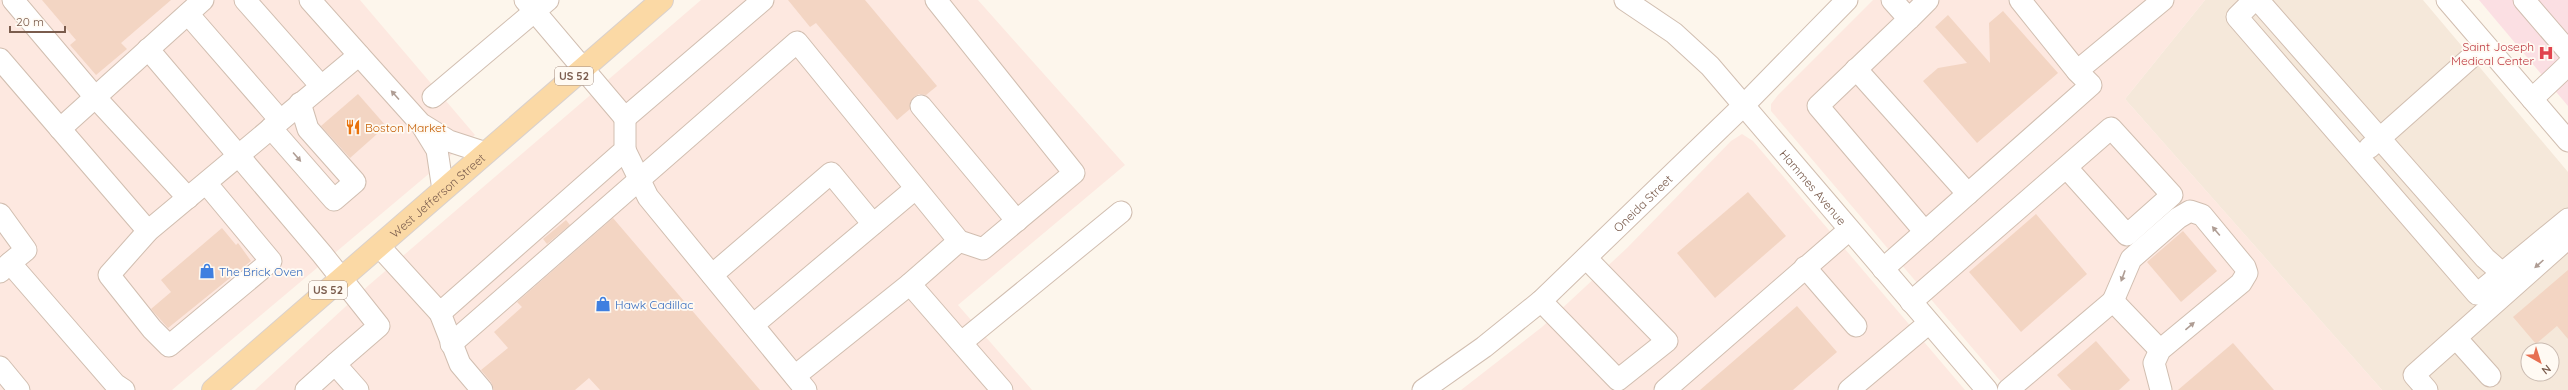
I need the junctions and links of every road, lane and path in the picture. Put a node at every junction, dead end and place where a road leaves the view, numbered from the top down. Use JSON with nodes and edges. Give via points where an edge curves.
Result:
{"nodes":[{"id":1,"x":13,"y":0,"type":"edge"},
{"id":2,"x":245,"y":0,"type":"edge"},
{"id":3,"x":310,"y":0,"type":"edge"},
{"id":4,"x":662,"y":0,"type":"edge"},
{"id":5,"x":763,"y":0,"type":"edge"},
{"id":6,"x":936,"y":0,"type":"edge"},
{"id":7,"x":1624,"y":0,"type":"edge"},
{"id":8,"x":1847,"y":0,"type":"edge"},
{"id":9,"x":1892,"y":0,"type":"edge"},
{"id":10,"x":1928,"y":0,"type":"edge"},
{"id":11,"x":2020,"y":0,"type":"edge"},
{"id":12,"x":2163,"y":0,"type":"edge"},
{"id":13,"x":2254,"y":0,"type":"edge"},
{"id":14,"x":2258,"y":0,"type":"edge"},
{"id":15,"x":2447,"y":0,"type":"edge"},
{"id":16,"x":2524,"y":0,"type":"edge"},
{"id":17,"x":536,"y":4,"type":"edge"},
{"id":18,"x":195,"y":7,"type":"edge"},
{"id":19,"x":1909,"y":19,"type":"junction"},
{"id":20,"x":2485,"y":45,"type":"junction"},
{"id":21,"x":148,"y":50,"type":"junction"},
{"id":22,"x":2568,"y":51,"type":"edge"},
{"id":23,"x":359,"y":55,"type":"junction"},
{"id":24,"x":0,"y":60,"type":"edge"},
{"id":25,"x":2568,"y":65,"type":"edge"},
{"id":26,"x":583,"y":68,"type":"junction"},
{"id":27,"x":1856,"y":70,"type":"junction"},
{"id":28,"x":2077,"y":71,"type":"junction"},
{"id":29,"x":321,"y":86,"type":"junction"},
{"id":30,"x":433,"y":97,"type":"dead end"},
{"id":31,"x":95,"y":98,"type":"junction"},
{"id":32,"x":2532,"y":99,"type":"junction"},
{"id":33,"x":300,"y":104,"type":"junction"},
{"id":34,"x":921,"y":106,"type":"dead end"},
{"id":35,"x":1743,"y":106,"type":"junction"},
{"id":36,"x":625,"y":118,"type":"junction"},
{"id":37,"x":276,"y":124,"type":"junction"},
{"id":38,"x":421,"y":124,"type":"junction"},
{"id":39,"x":60,"y":129,"type":"junction"},
{"id":40,"x":2380,"y":139,"type":"junction"},
{"id":41,"x":2568,"y":141,"type":"edge"},
{"id":42,"x":625,"y":150,"type":"junction"},
{"id":43,"x":486,"y":153,"type":"junction"},
{"id":44,"x":239,"y":155,"type":"junction"},
{"id":45,"x":2358,"y":157,"type":"junction"},
{"id":46,"x":2066,"y":167,"type":"junction"},
{"id":47,"x":640,"y":179,"type":"junction"},
{"id":48,"x":206,"y":183,"type":"junction"},
{"id":49,"x":915,"y":189,"type":"junction"},
{"id":50,"x":443,"y":190,"type":"junction"},
{"id":51,"x":1968,"y":194,"type":"junction"},
{"id":52,"x":188,"y":198,"type":"junction"},
{"id":53,"x":1121,"y":212,"type":"dead end"},
{"id":54,"x":0,"y":214,"type":"edge"},
{"id":55,"x":2568,"y":219,"type":"edge"},
{"id":56,"x":1017,"y":221,"type":"junction"},
{"id":57,"x":873,"y":224,"type":"junction"},
{"id":58,"x":1849,"y":230,"type":"junction"},
{"id":59,"x":148,"y":231,"type":"junction"},
{"id":60,"x":1925,"y":232,"type":"junction"},
{"id":61,"x":2568,"y":238,"type":"edge"},
{"id":62,"x":959,"y":241,"type":"junction"},
{"id":63,"x":379,"y":246,"type":"junction"},
{"id":64,"x":1586,"y":258,"type":"junction"},
{"id":65,"x":1805,"y":267,"type":"junction"},
{"id":66,"x":5,"y":268,"type":"edge"},
{"id":67,"x":1883,"y":269,"type":"junction"},
{"id":68,"x":2504,"y":274,"type":"junction"},
{"id":69,"x":712,"y":275,"type":"junction"},
{"id":70,"x":342,"y":278,"type":"junction"},
{"id":71,"x":910,"y":284,"type":"junction"},
{"id":72,"x":1541,"y":300,"type":"junction"},
{"id":73,"x":2113,"y":301,"type":"junction"},
{"id":74,"x":1912,"y":302,"type":"junction"},
{"id":75,"x":440,"y":313,"type":"junction"},
{"id":76,"x":1930,"y":323,"type":"junction"},
{"id":77,"x":753,"y":325,"type":"junction"},
{"id":78,"x":1856,"y":326,"type":"dead end"},
{"id":79,"x":2456,"y":338,"type":"junction"},
{"id":80,"x":962,"y":342,"type":"junction"},
{"id":81,"x":451,"y":344,"type":"junction"},
{"id":82,"x":2160,"y":350,"type":"junction"},
{"id":83,"x":336,"y":364,"type":"junction"},
{"id":84,"x":0,"y":367,"type":"edge"},
{"id":85,"x":2490,"y":376,"type":"dead end"},
{"id":86,"x":800,"y":383,"type":"edge"},
{"id":87,"x":119,"y":388,"type":"edge"},
{"id":88,"x":19,"y":390,"type":"edge"},
{"id":89,"x":213,"y":390,"type":"edge"},
{"id":90,"x":306,"y":390,"type":"edge"},
{"id":91,"x":358,"y":390,"type":"edge"},
{"id":92,"x":482,"y":390,"type":"edge"},
{"id":93,"x":1002,"y":390,"type":"edge"},
{"id":94,"x":1423,"y":390,"type":"edge"},
{"id":95,"x":1665,"y":390,"type":"edge"},
{"id":96,"x":1849,"y":390,"type":"edge"},
{"id":97,"x":1987,"y":390,"type":"edge"},
{"id":98,"x":2008,"y":390,"type":"edge"},
{"id":99,"x":2161,"y":390,"type":"edge"},
{"id":100,"x":2427,"y":390,"type":"edge"}],
"edges":[{"from":1,"to":31,"type":"street"},
{"from":2,"to":29,"type":"street"},
{"from":3,"to":23,"type":"street"},
{"from":4,"to":26,"type":"main road","name":"West Jefferson Street","number":"US 52"},
{"from":5,"to":36,"type":"street"},
{"from":6,"to":56,"type":"street","via":[[1074,173]]},
{"from":7,"to":35,"type":"street","name":"Hammes Avenue","via":[[1674,33],[1710,66]]},
{"from":8,"to":35,"type":"street","name":"Oneida Street"},
{"from":9,"to":19,"type":"street"},
{"from":10,"to":19,"type":"street"},
{"from":11,"to":28,"type":"street"},
{"from":12,"to":28,"type":"street"},
{"from":13,"to":45,"type":"street","via":[[2237,17]]},
{"from":14,"to":40,"type":"street"},
{"from":15,"to":20,"type":"street"},
{"from":16,"to":22,"type":"street"},
{"from":17,"to":26,"type":"street"},
{"from":17,"to":30,"type":"street"},
{"from":18,"to":21,"type":"street"},
{"from":18,"to":37,"type":"street"},
{"from":19,"to":27,"type":"street"},
{"from":20,"to":32,"type":"street"},
{"from":20,"to":40,"type":"street"},
{"from":21,"to":31,"type":"street"},
{"from":21,"to":44,"type":"street"},
{"from":23,"to":29,"type":"street"},
{"from":38,"to":23,"type":"street","one_way":true},
{"from":24,"to":39,"type":"street"},
{"from":25,"to":32,"type":"street"},
{"from":26,"to":36,"type":"street"},
{"from":26,"to":43,"type":"main road","name":"West Jefferson Street","number":"US 52"},
{"from":27,"to":51,"type":"street"},
{"from":27,"to":60,"type":"street","via":[[1818,106]]},
{"from":28,"to":51,"type":"street","via":[[2091,85]]},
{"from":29,"to":33,"type":"street"},
{"from":31,"to":39,"type":"street"},
{"from":31,"to":52,"type":"street"},
{"from":32,"to":41,"type":"street"},
{"from":33,"to":37,"type":"street"},
{"from":37,"to":33,"type":"street","one_way":true,"via":[[334,200],[355,182],[308,129]]},
{"from":34,"to":56,"type":"street"},
{"from":35,"to":58,"type":"street","name":"Hammes Avenue"},
{"from":35,"to":64,"type":"street","name":"Oneida Street"},
{"from":36,"to":42,"type":"street"},
{"from":37,"to":44,"type":"street"},
{"from":38,"to":43,"type":"street","via":[[449,141]]},
{"from":38,"to":50,"type":"street","via":[[437,150]]},
{"from":39,"to":59,"type":"street"},
{"from":40,"to":45,"type":"street"},
{"from":40,"to":68,"type":"street","via":[[2485,258]]},
{"from":42,"to":47,"type":"street"},
{"from":42,"to":75,"type":"street"},
{"from":43,"to":50,"type":"main road","name":"West Jefferson Street","number":"US 52"},
{"from":44,"to":48,"type":"street"},
{"from":44,"to":70,"type":"street"},
{"from":45,"to":68,"type":"street","via":[[2477,294]]},
{"from":46,"to":46,"type":"street","via":[[2111,128],[2172,195],[2126,235]]},
{"from":46,"to":74,"type":"street"},
{"from":47,"to":49,"type":"street","via":[[797,42]]},
{"from":47,"to":69,"type":"street","via":[[648,197]]},
{"from":47,"to":81,"type":"street"},
{"from":48,"to":52,"type":"street"},
{"from":48,"to":59,"type":"street","via":[[271,262],[169,346],[152,329],[109,275]]},
{"from":49,"to":57,"type":"street"},
{"from":49,"to":62,"type":"street"},
{"from":50,"to":63,"type":"main road","name":"West Jefferson Street","number":"US 52"},
{"from":51,"to":60,"type":"street"},
{"from":52,"to":59,"type":"street"},
{"from":53,"to":80,"type":"street"},
{"from":54,"to":66,"type":"street","via":[[26,250]]},
{"from":55,"to":68,"type":"street"},
{"from":56,"to":62,"type":"street","via":[[983,249]]},
{"from":57,"to":69,"type":"street","via":[[831,174]]},
{"from":57,"to":77,"type":"street"},
{"from":58,"to":65,"type":"street"},
{"from":58,"to":67,"type":"street","name":"Hammes Avenue"},
{"from":60,"to":67,"type":"street"},
{"from":61,"to":79,"type":"street","one_way":true},
{"from":62,"to":71,"type":"street"},
{"from":63,"to":70,"type":"main road","name":"West Jefferson Street","number":"US 52"},
{"from":63,"to":75,"type":"street"},
{"from":64,"to":72,"type":"street","name":"Oneida Street"},
{"from":64,"to":72,"type":"street","via":[[1667,341],[1618,380]]},
{"from":65,"to":78,"type":"street"},
{"from":65,"to":95,"type":"street"},
{"from":66,"to":87,"type":"street"},
{"from":67,"to":74,"type":"street","name":"Hammes Avenue"},
{"from":69,"to":77,"type":"street"},
{"from":70,"to":83,"type":"street","via":[[379,326]]},
{"from":70,"to":89,"type":"main road","name":"West Jefferson Street","number":"US 52"},
{"from":71,"to":80,"type":"street"},
{"from":71,"to":86,"type":"street"},
{"from":72,"to":94,"type":"street","name":"Oneida Street","via":[[1484,347]]},
{"from":73,"to":82,"type":"street"},
{"from":82,"to":73,"type":"street","one_way":true,"via":[[2241,283],[2247,273],[2240,260],[2202,215],[2197,212],[2185,214],[2139,251],[2126,267]]},
{"from":73,"to":98,"type":"street"},
{"from":74,"to":76,"type":"street","name":"Hammes Avenue"},
{"from":75,"to":81,"type":"street"},
{"from":76,"to":96,"type":"street"},
{"from":76,"to":97,"type":"street","name":"Hammes Avenue"},
{"from":77,"to":86,"type":"street"},
{"from":79,"to":85,"type":"street"},
{"from":79,"to":100,"type":"street","via":[[2414,375]]},
{"from":80,"to":93,"type":"street"},
{"from":81,"to":92,"type":"street","via":[[460,364]]},
{"from":82,"to":99,"type":"street","via":[[2154,363]]},
{"from":83,"to":90,"type":"street"},
{"from":83,"to":91,"type":"street"},
{"from":84,"to":88,"type":"street"}]}
